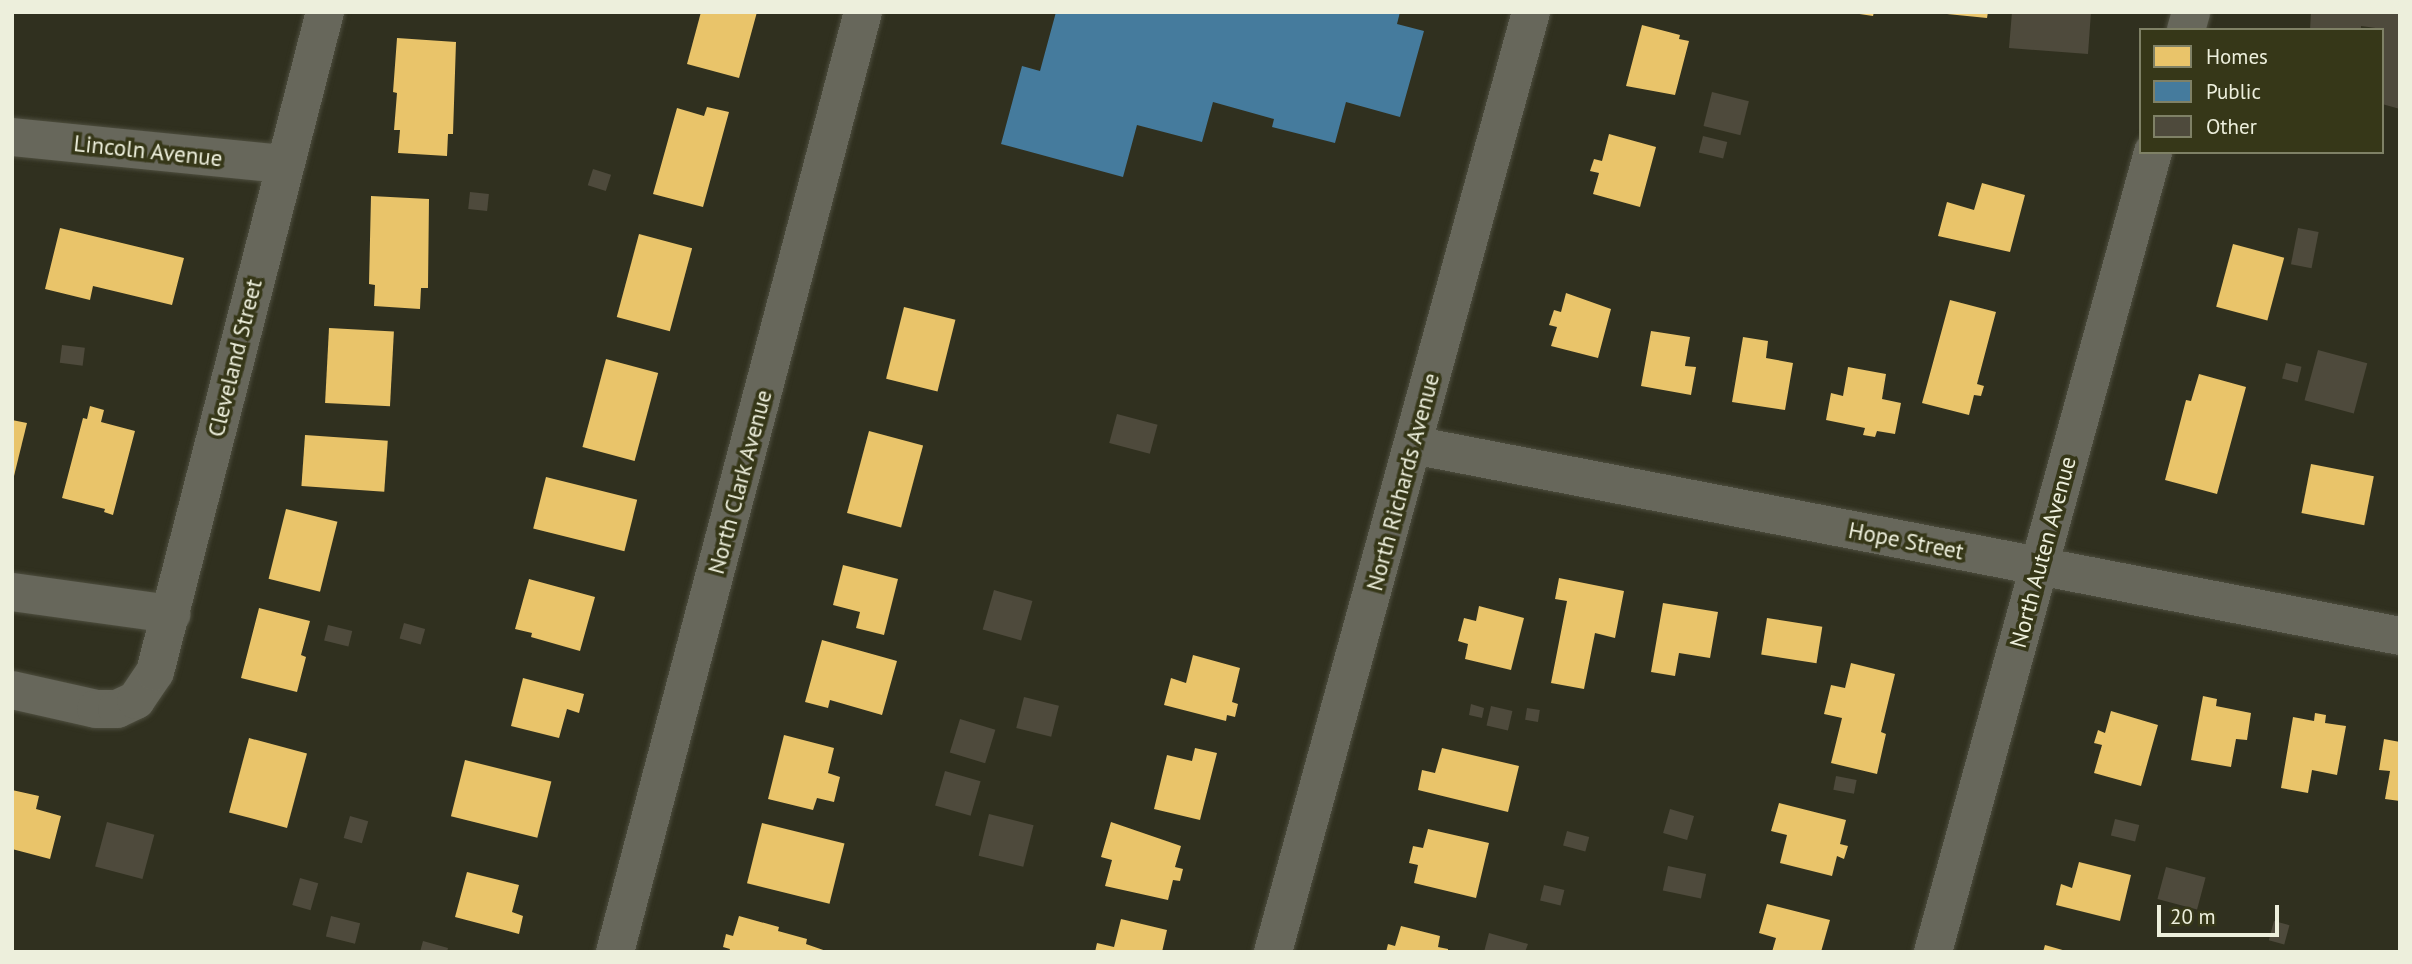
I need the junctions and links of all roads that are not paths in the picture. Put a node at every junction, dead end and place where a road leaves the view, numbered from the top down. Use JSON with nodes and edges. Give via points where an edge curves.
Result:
{"nodes":[{"id":1,"x":325,"y":12,"type":"edge"},
{"id":2,"x":863,"y":12,"type":"edge"},
{"id":3,"x":1531,"y":12,"type":"edge"},
{"id":4,"x":12,"y":137,"type":"edge"},
{"id":5,"x":2151,"y":154,"type":"edge"},
{"id":6,"x":284,"y":164,"type":"junction"},
{"id":7,"x":1413,"y":445,"type":"junction"},
{"id":8,"x":2039,"y":567,"type":"junction"},
{"id":9,"x":12,"y":592,"type":"edge"},
{"id":10,"x":171,"y":614,"type":"junction"},
{"id":11,"x":2400,"y":636,"type":"edge"},
{"id":12,"x":12,"y":690,"type":"edge"},
{"id":13,"x":615,"y":952,"type":"edge"},
{"id":14,"x":1273,"y":952,"type":"edge"},
{"id":15,"x":1933,"y":952,"type":"edge"}],
"edges":[{"from":1,"to":6,"type":"street","name":"Cleveland Street"},
{"from":2,"to":13,"type":"street","name":"North Clark Avenue"},
{"from":3,"to":7,"type":"street","name":"North Richards Avenue"},
{"from":4,"to":6,"type":"street","name":"Lincoln Avenue"},
{"from":5,"to":8,"type":"street","name":"North Auten Avenue"},
{"from":6,"to":10,"type":"street","name":"Cleveland Street"},
{"from":7,"to":8,"type":"street","name":"Hope Street"},
{"from":7,"to":14,"type":"street","name":"North Richards Avenue"},
{"from":8,"to":11,"type":"street","name":"Hope Street"},
{"from":8,"to":15,"type":"street","name":"North Auten Avenue"},
{"from":9,"to":10,"type":"street"},
{"from":10,"to":12,"type":"street","name":"Cleveland Street","via":[[155,672],[136,700],[117,709],[96,709]]}]}
